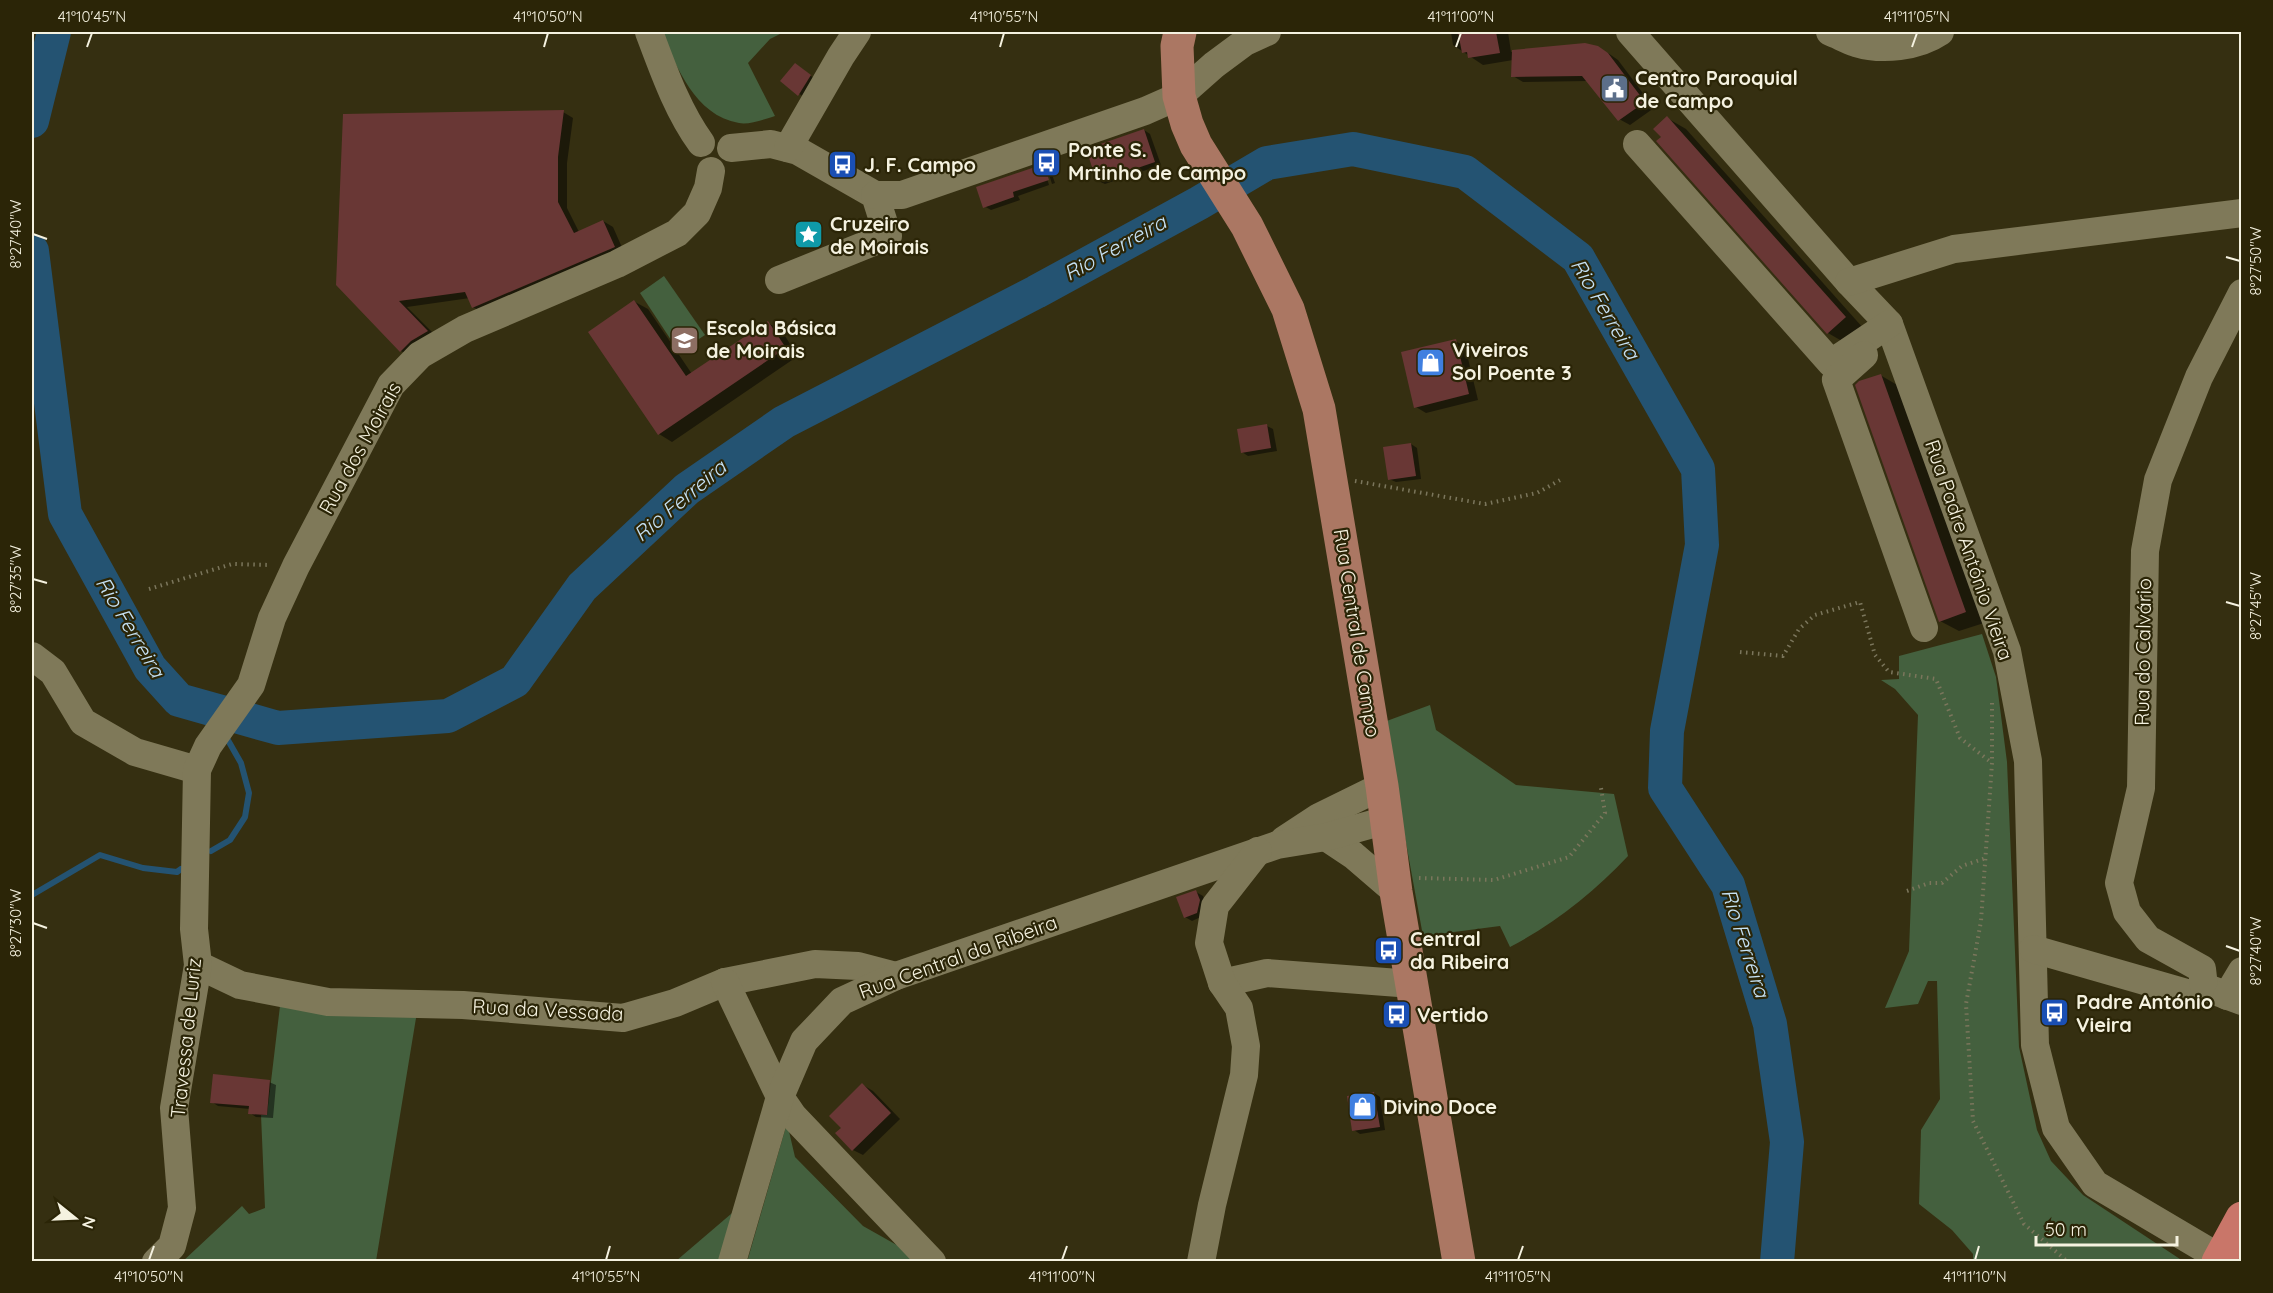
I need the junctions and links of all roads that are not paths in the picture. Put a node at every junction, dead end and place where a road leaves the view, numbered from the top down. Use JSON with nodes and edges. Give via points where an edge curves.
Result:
{"nodes":[{"id":1,"x":649,"y":32,"type":"edge"},
{"id":2,"x":857,"y":32,"type":"edge"},
{"id":3,"x":1180,"y":32,"type":"edge"},
{"id":4,"x":1630,"y":32,"type":"edge"},
{"id":5,"x":1830,"y":32,"type":"edge"},
{"id":6,"x":1940,"y":32,"type":"edge"},
{"id":7,"x":1247,"y":35,"type":"edge"},
{"id":8,"x":1179,"y":96,"type":"junction"},
{"id":9,"x":701,"y":143,"type":"junction"},
{"id":10,"x":1637,"y":144,"type":"dead end"},
{"id":11,"x":731,"y":148,"type":"junction"},
{"id":12,"x":788,"y":148,"type":"junction"},
{"id":13,"x":711,"y":171,"type":"junction"},
{"id":14,"x":875,"y":195,"type":"junction"},
{"id":15,"x":2241,"y":213,"type":"edge"},
{"id":16,"x":779,"y":280,"type":"dead end"},
{"id":17,"x":1849,"y":282,"type":"junction"},
{"id":18,"x":2241,"y":293,"type":"edge"},
{"id":19,"x":1893,"y":333,"type":"junction"},
{"id":20,"x":1924,"y":628,"type":"dead end"},
{"id":21,"x":32,"y":657,"type":"edge"},
{"id":22,"x":203,"y":758,"type":"junction"},
{"id":23,"x":1382,"y":786,"type":"junction"},
{"id":24,"x":1387,"y":820,"type":"junction"},
{"id":25,"x":1326,"y":837,"type":"junction"},
{"id":26,"x":1268,"y":848,"type":"junction"},
{"id":27,"x":1396,"y":885,"type":"junction"},
{"id":28,"x":2034,"y":949,"type":"junction"},
{"id":29,"x":198,"y":965,"type":"junction"},
{"id":30,"x":2241,"y":971,"type":"edge"},
{"id":31,"x":896,"y":976,"type":"junction"},
{"id":32,"x":725,"y":982,"type":"junction"},
{"id":33,"x":1222,"y":983,"type":"junction"},
{"id":34,"x":1413,"y":984,"type":"junction"},
{"id":35,"x":2224,"y":994,"type":"edge"},
{"id":36,"x":780,"y":1097,"type":"junction"},
{"id":37,"x":2241,"y":1218,"type":"edge"},
{"id":38,"x":156,"y":1262,"type":"edge"},
{"id":39,"x":732,"y":1262,"type":"edge"},
{"id":40,"x":932,"y":1262,"type":"edge"},
{"id":41,"x":1202,"y":1262,"type":"edge"},
{"id":42,"x":1459,"y":1262,"type":"edge"},
{"id":43,"x":2218,"y":1262,"type":"edge"},
{"id":44,"x":2227,"y":1262,"type":"edge"}],
"edges":[{"from":1,"to":9,"type":"street","via":[[677,101]]},
{"from":2,"to":12,"type":"street"},
{"from":3,"to":8,"type":"main road","name":"Rua Central de Campo"},
{"from":4,"to":17,"type":"street","name":"Rua Padre António Vieira"},
{"from":5,"to":6,"type":"street","via":[[1857,44],[1896,47]]},
{"from":7,"to":8,"type":"street"},
{"from":8,"to":14,"type":"street","via":[[902,195]]},
{"from":8,"to":23,"type":"main road","name":"Rua Central de Campo","via":[[1196,145],[1247,226],[1288,309],[1319,409]]},
{"from":9,"to":11,"type":"street","via":[[715,136]]},
{"from":9,"to":13,"type":"street","via":[[698,160]]},
{"from":10,"to":19,"type":"street","via":[[1831,363]]},
{"from":11,"to":12,"type":"street","via":[[771,144]]},
{"from":11,"to":13,"type":"street","via":[[729,163],[721,170]]},
{"from":12,"to":14,"type":"street"},
{"from":13,"to":22,"type":"street","name":"Rua dos Moirais","via":[[697,213],[677,233],[617,264],[465,328],[420,355],[391,385],[296,566],[272,618],[251,685]]},
{"from":14,"to":16,"type":"street","via":[[888,236]]},
{"from":15,"to":17,"type":"street","via":[[1954,249]]},
{"from":17,"to":19,"type":"street","name":"Rua Padre António Vieira"},
{"from":18,"to":35,"type":"street","name":"Rua do Calvário","via":[[2199,377],[2158,480],[2145,551],[2141,788],[2119,883],[2127,912],[2148,939],[2202,969]]},
{"from":19,"to":20,"type":"street","via":[[1836,380]]},
{"from":19,"to":28,"type":"street","name":"Rua Padre António Vieira","via":[[2007,651],[2028,761]]},
{"from":21,"to":22,"type":"street","via":[[53,672],[83,722],[135,752]]},
{"from":22,"to":29,"type":"street","name":"Travessa de Luriz","via":[[194,929]]},
{"from":23,"to":24,"type":"main road","name":"Rua Central de Campo"},
{"from":23,"to":26,"type":"street","name":"Rua Central da Ribeira"},
{"from":24,"to":25,"type":"street","name":"Rua Central da Ribeira"},
{"from":24,"to":27,"type":"main road","name":"Rua Central de Campo"},
{"from":25,"to":26,"type":"street","name":"Rua Central da Ribeira"},
{"from":25,"to":27,"type":"street"},
{"from":26,"to":31,"type":"street","name":"Rua Central da Ribeira"},
{"from":26,"to":33,"type":"street","via":[[1215,906],[1209,943]]},
{"from":27,"to":34,"type":"main road","name":"Rua Central de Campo"},
{"from":28,"to":35,"type":"street","via":[[2190,994]]},
{"from":28,"to":44,"type":"street","name":"Rua Padre António Vieira","via":[[2035,1045],[2056,1128],[2095,1184]]},
{"from":29,"to":32,"type":"street","name":"Rua da Vessada","via":[[240,985],[328,1002],[463,1005],[623,1018],[675,1003]]},
{"from":29,"to":38,"type":"street","name":"Travessa de Luriz","via":[[174,1108],[182,1208],[172,1246]]},
{"from":30,"to":35,"type":"street"},
{"from":31,"to":32,"type":"street","name":"Rua da Vessada","via":[[858,966],[815,964]]},
{"from":31,"to":36,"type":"street","name":"Rua Central da Ribeira","via":[[842,1001],[834,1009],[804,1041]]},
{"from":32,"to":36,"type":"street"},
{"from":33,"to":34,"type":"street","via":[[1267,973]]},
{"from":33,"to":41,"type":"street","via":[[1239,1008],[1246,1046],[1244,1075]]},
{"from":34,"to":42,"type":"main road","name":"Rua Central de Campo"},
{"from":36,"to":39,"type":"street","name":"Rua Central da Ribeira"},
{"from":36,"to":40,"type":"street","via":[[793,1116]]},
{"from":37,"to":43,"type":"highway"}]}
